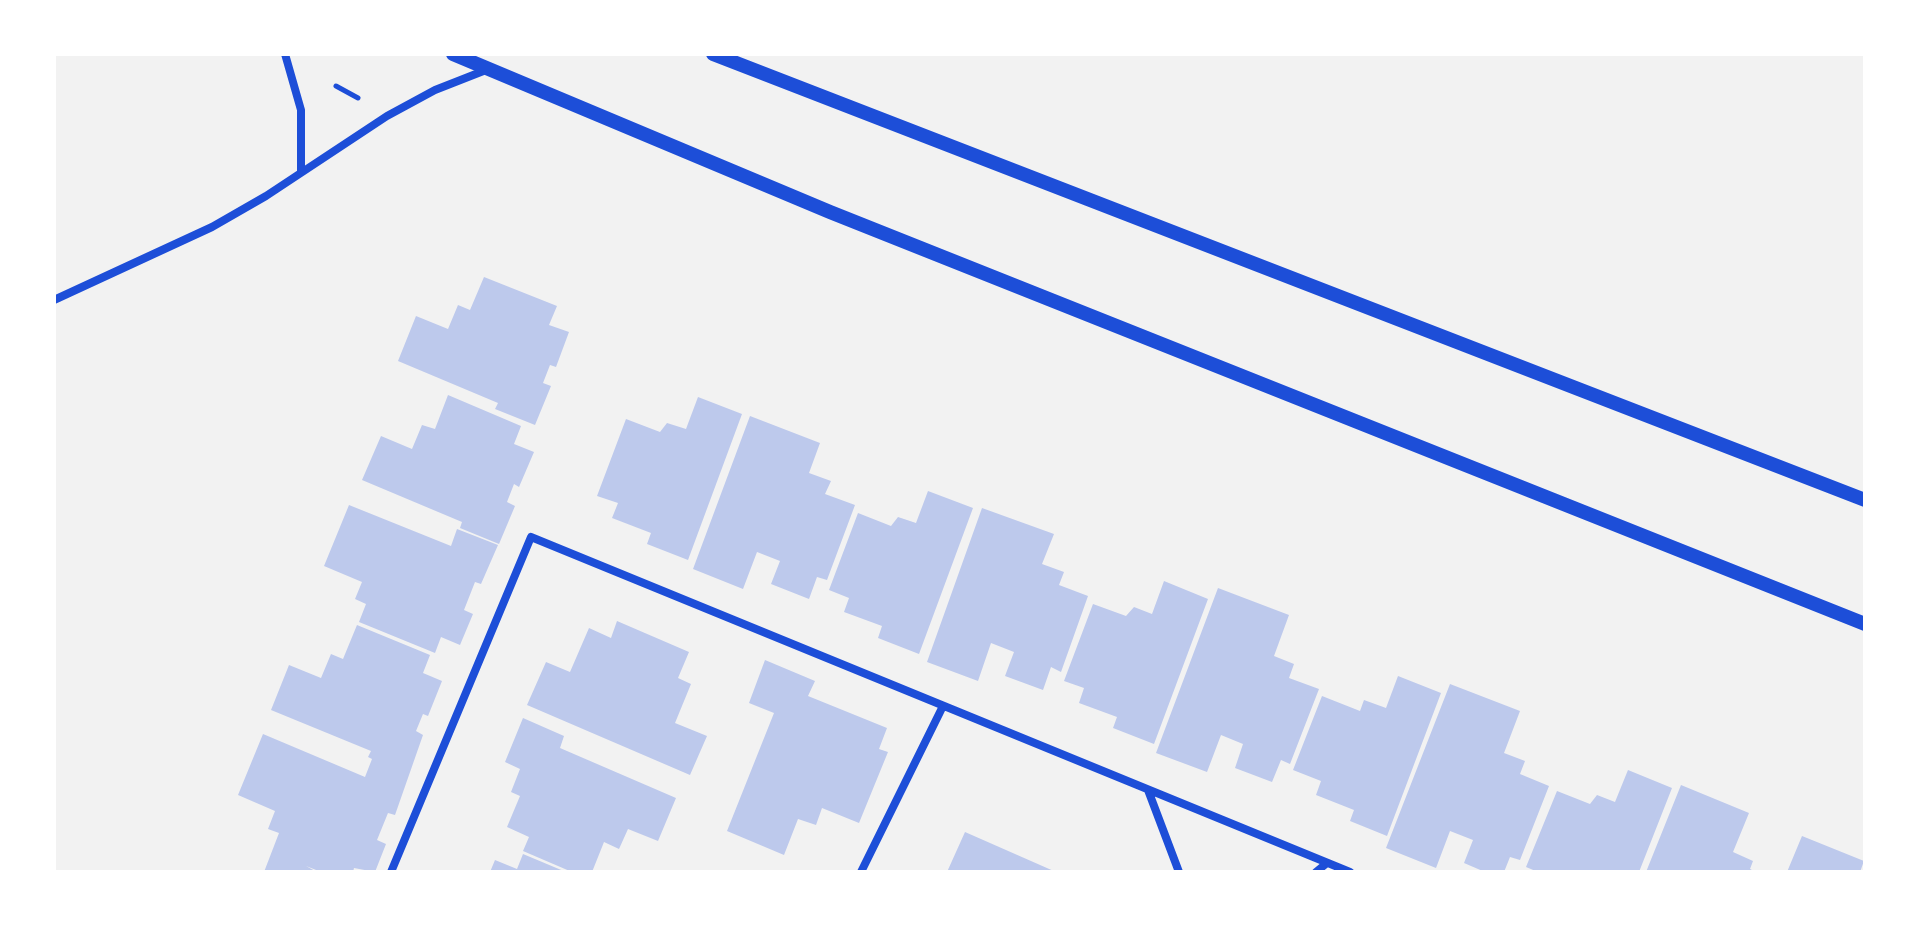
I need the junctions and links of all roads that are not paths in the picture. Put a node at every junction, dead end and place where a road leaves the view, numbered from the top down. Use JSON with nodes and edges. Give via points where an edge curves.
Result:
{"nodes":[{"id":1,"x":285,"y":54,"type":"edge"},
{"id":2,"x":453,"y":54,"type":"edge"},
{"id":3,"x":713,"y":54,"type":"edge"},
{"id":4,"x":489,"y":68,"type":"junction"},
{"id":5,"x":301,"y":171,"type":"junction"},
{"id":6,"x":54,"y":300,"type":"edge"},
{"id":7,"x":1865,"y":500,"type":"edge"},
{"id":8,"x":1865,"y":624,"type":"edge"},
{"id":9,"x":943,"y":706,"type":"junction"},
{"id":10,"x":1148,"y":790,"type":"junction"},
{"id":11,"x":1327,"y":863,"type":"junction"},
{"id":12,"x":391,"y":872,"type":"edge"},
{"id":13,"x":861,"y":872,"type":"edge"},
{"id":14,"x":1179,"y":872,"type":"edge"},
{"id":15,"x":1316,"y":872,"type":"edge"},
{"id":16,"x":1350,"y":872,"type":"edge"}],
"edges":[{"from":1,"to":5,"type":"street","via":[[301,110]]},
{"from":2,"to":4,"type":"street"},
{"from":3,"to":7,"type":"street"},
{"from":4,"to":5,"type":"street","via":[[387,116]]},
{"from":4,"to":8,"type":"street","via":[[845,218]]},
{"from":5,"to":6,"type":"street","via":[[212,227]]},
{"from":9,"to":10,"type":"street"},
{"from":9,"to":12,"type":"street","via":[[531,537]]},
{"from":9,"to":13,"type":"street"},
{"from":10,"to":11,"type":"street"},
{"from":10,"to":14,"type":"street"},
{"from":11,"to":15,"type":"street"},
{"from":11,"to":16,"type":"street"}]}
